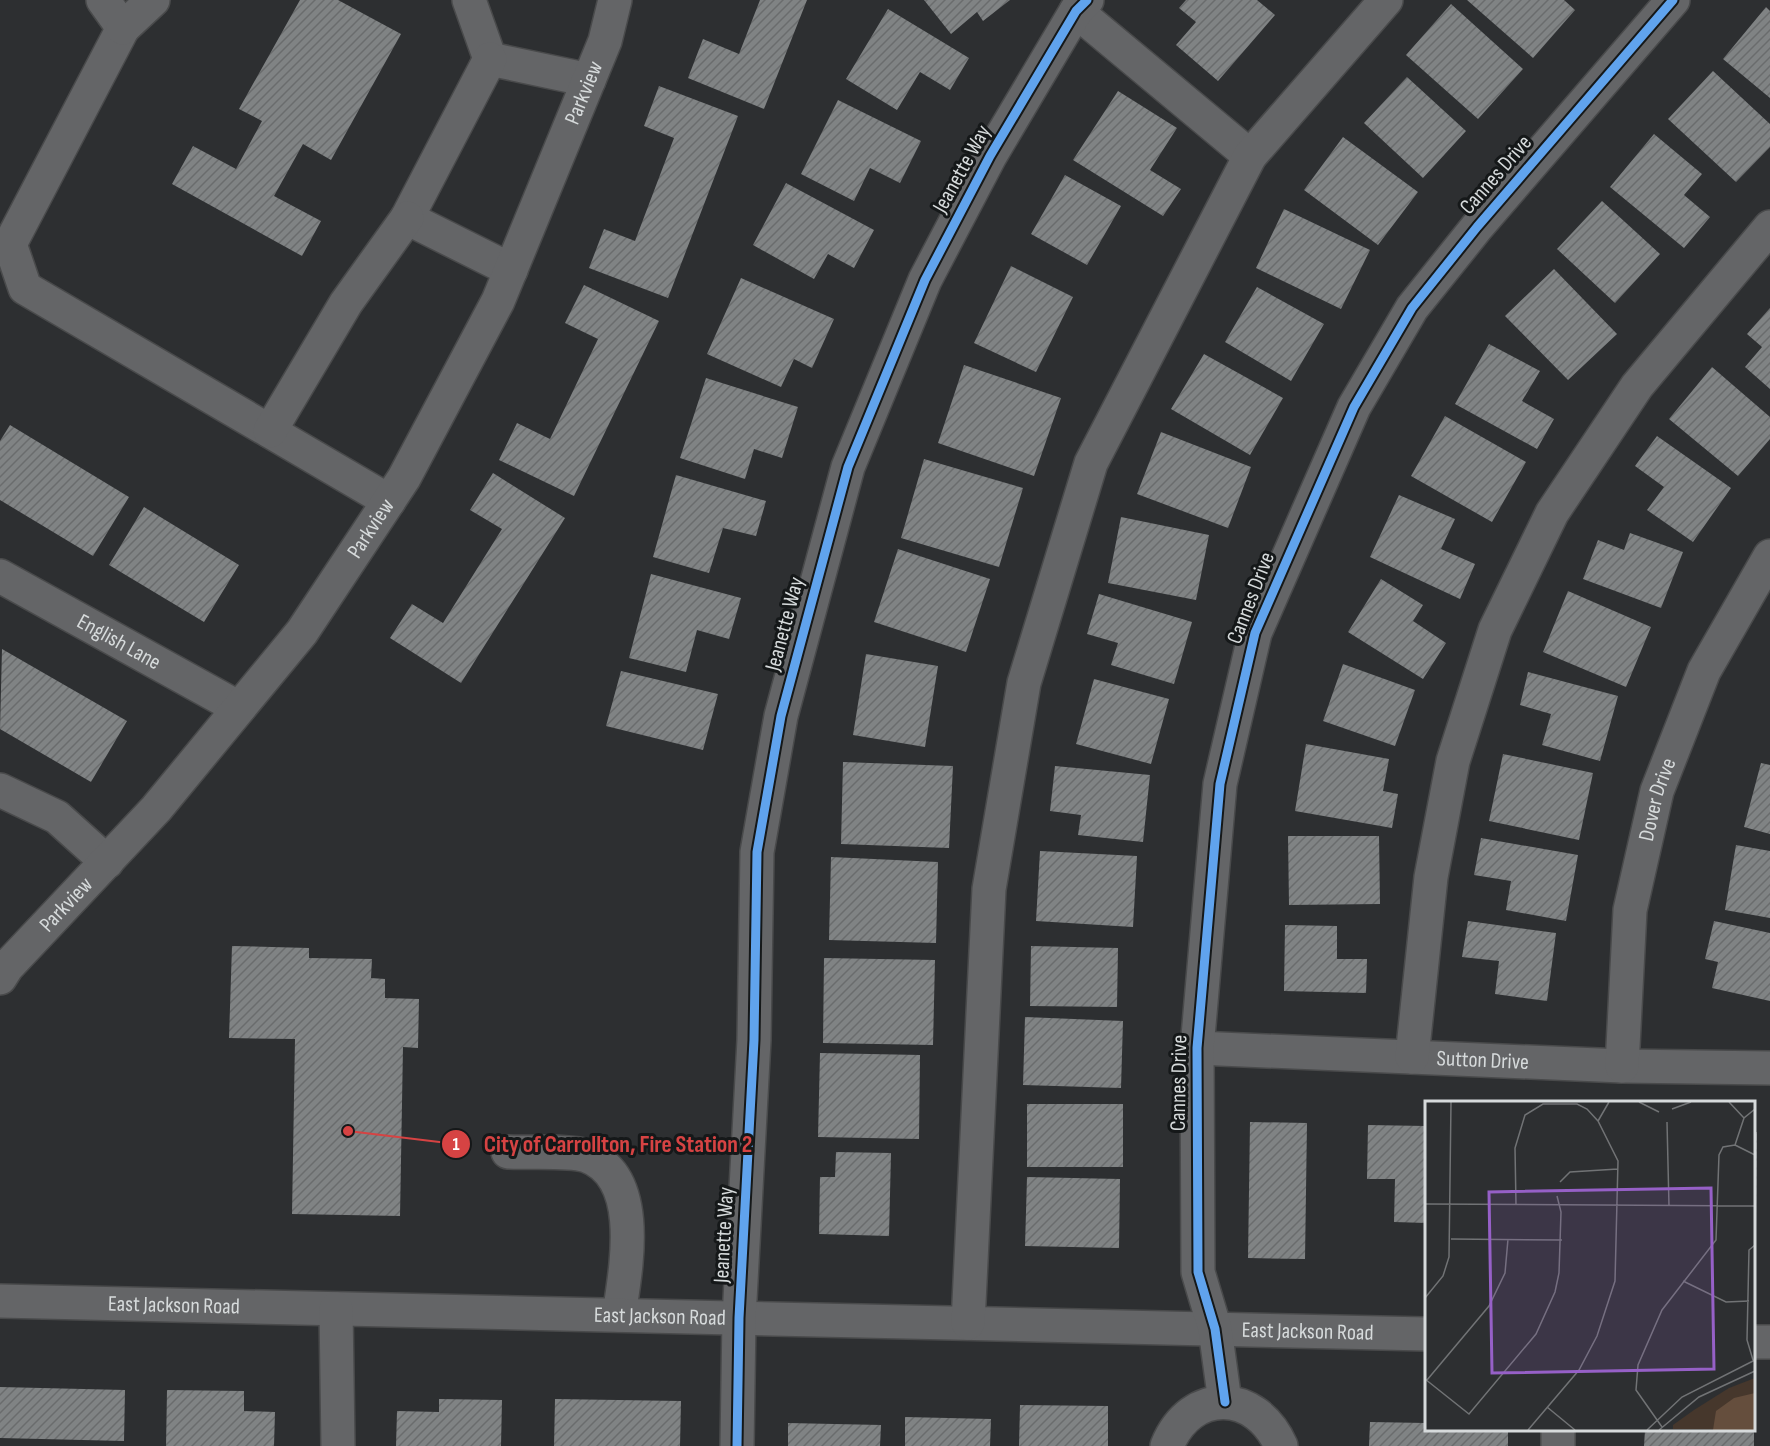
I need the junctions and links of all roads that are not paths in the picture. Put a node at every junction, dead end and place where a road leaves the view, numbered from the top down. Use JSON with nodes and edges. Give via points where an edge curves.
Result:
{"nodes":[{"id":1,"x":103,"y":0,"type":"edge"},
{"id":2,"x":153,"y":0,"type":"edge"},
{"id":3,"x":469,"y":0,"type":"edge"},
{"id":4,"x":615,"y":0,"type":"edge"},
{"id":5,"x":1386,"y":0,"type":"edge"},
{"id":6,"x":1673,"y":0,"type":"edge"},
{"id":7,"x":1082,"y":6,"type":"edge"},
{"id":8,"x":123,"y":28,"type":"junction"},
{"id":9,"x":490,"y":59,"type":"junction"},
{"id":10,"x":589,"y":80,"type":"junction"},
{"id":11,"x":1250,"y":156,"type":"junction"},
{"id":12,"x":407,"y":218,"type":"junction"},
{"id":13,"x":1770,"y":227,"type":"edge"},
{"id":14,"x":511,"y":270,"type":"junction"},
{"id":15,"x":270,"y":431,"type":"junction"},
{"id":16,"x":389,"y":501,"type":"junction"},
{"id":17,"x":1770,"y":556,"type":"edge"},
{"id":18,"x":0,"y":576,"type":"edge"},
{"id":19,"x":239,"y":708,"type":"junction"},
{"id":20,"x":0,"y":790,"type":"edge"},
{"id":21,"x":106,"y":862,"type":"junction"},
{"id":22,"x":0,"y":978,"type":"edge"},
{"id":23,"x":1197,"y":1048,"type":"junction"},
{"id":24,"x":1412,"y":1057,"type":"junction"},
{"id":25,"x":1622,"y":1066,"type":"junction"},
{"id":26,"x":1770,"y":1068,"type":"edge"},
{"id":27,"x":508,"y":1152,"type":"dead end"},
{"id":28,"x":0,"y":1300,"type":"edge"},
{"id":29,"x":336,"y":1309,"type":"junction"},
{"id":30,"x":619,"y":1315,"type":"junction"},
{"id":31,"x":739,"y":1318,"type":"junction"},
{"id":32,"x":968,"y":1323,"type":"junction"},
{"id":33,"x":1215,"y":1329,"type":"junction"},
{"id":34,"x":1425,"y":1334,"type":"edge"},
{"id":35,"x":1226,"y":1402,"type":"junction"},
{"id":36,"x":1558,"y":1431,"type":"edge"},
{"id":37,"x":338,"y":1446,"type":"edge"},
{"id":38,"x":737,"y":1446,"type":"edge"},
{"id":39,"x":1167,"y":1446,"type":"edge"},
{"id":40,"x":1281,"y":1446,"type":"edge"},
{"id":41,"x":1557,"y":1446,"type":"edge"}],
"edges":[{"from":1,"to":8,"type":"street"},
{"from":2,"to":8,"type":"street"},
{"from":3,"to":9,"type":"street"},
{"from":4,"to":10,"type":"street","name":"Parkview","via":[[605,41]]},
{"from":5,"to":11,"type":"street"},
{"from":6,"to":23,"type":"street","name":"Cannes Drive","via":[[1412,308],[1353,407],[1255,633],[1221,784]]},
{"from":7,"to":11,"type":"street"},
{"from":7,"to":31,"type":"street","name":"Jeanette Way","via":[[990,156],[925,280],[848,467],[781,716],[757,852],[754,1040]]},
{"from":8,"to":15,"type":"street","via":[[10,244],[25,288]]},
{"from":9,"to":10,"type":"street"},
{"from":9,"to":12,"type":"street"},
{"from":10,"to":14,"type":"street","name":"Parkview"},
{"from":11,"to":32,"type":"street","via":[[1091,463],[1024,683],[989,890]]},
{"from":12,"to":14,"type":"street"},
{"from":12,"to":15,"type":"street","via":[[346,303]]},
{"from":13,"to":24,"type":"street","via":[[1637,386],[1552,513],[1495,630],[1453,761],[1431,877]]},
{"from":14,"to":16,"type":"street","name":"Parkview"},
{"from":15,"to":16,"type":"street"},
{"from":16,"to":19,"type":"street","name":"Parkview","via":[[302,632]]},
{"from":17,"to":25,"type":"street","name":"Dover Drive","via":[[1704,671],[1657,791],[1630,910]]},
{"from":18,"to":19,"type":"street","name":"English Lane"},
{"from":19,"to":21,"type":"street","name":"Parkview","via":[[156,809]]},
{"from":20,"to":21,"type":"street","via":[[57,817]]},
{"from":21,"to":22,"type":"street","name":"Parkview"},
{"from":23,"to":24,"type":"street","name":"Sutton Drive"},
{"from":23,"to":33,"type":"street","name":"Cannes Drive","via":[[1198,1272]]},
{"from":24,"to":25,"type":"street","name":"Sutton Drive"},
{"from":25,"to":26,"type":"street","name":"Sutton Drive"},
{"from":27,"to":30,"type":"street","via":[[585,1155],[609,1168],[625,1204],[627,1258]]},
{"from":28,"to":29,"type":"street","name":"East Jackson Road"},
{"from":29,"to":30,"type":"street","name":"East Jackson Road"},
{"from":29,"to":37,"type":"street"},
{"from":30,"to":31,"type":"street","name":"East Jackson Road"},
{"from":31,"to":32,"type":"street","name":"East Jackson Road"},
{"from":31,"to":38,"type":"street","name":"Jeanette Way"},
{"from":32,"to":33,"type":"street","name":"East Jackson Road"},
{"from":33,"to":34,"type":"street","name":"East Jackson Road"},
{"from":33,"to":35,"type":"street","name":"Cannes Drive"},
{"from":35,"to":39,"type":"street","via":[[1205,1405],[1187,1415],[1173,1430]]},
{"from":35,"to":40,"type":"street","via":[[1261,1415]]},
{"from":36,"to":41,"type":"street"}]}
